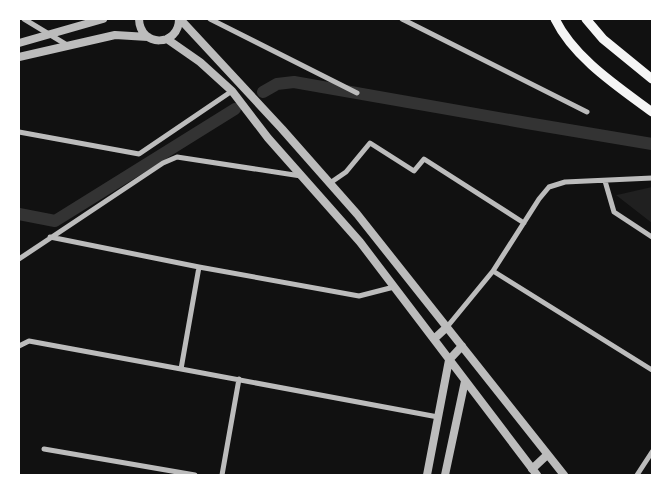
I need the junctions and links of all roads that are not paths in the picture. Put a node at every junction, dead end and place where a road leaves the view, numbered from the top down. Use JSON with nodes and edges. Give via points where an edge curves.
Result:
{"nodes":[{"id":1,"x":24,"y":19,"type":"edge"},
{"id":2,"x":103,"y":19,"type":"edge"},
{"id":3,"x":139,"y":19,"type":"edge"},
{"id":4,"x":179,"y":19,"type":"edge"},
{"id":5,"x":210,"y":19,"type":"edge"},
{"id":6,"x":402,"y":19,"type":"edge"},
{"id":7,"x":555,"y":19,"type":"edge"},
{"id":8,"x":586,"y":19,"type":"edge"},
{"id":9,"x":50,"y":35,"type":"junction"},
{"id":10,"x":148,"y":37,"type":"junction"},
{"id":11,"x":167,"y":39,"type":"junction"},
{"id":12,"x":19,"y":43,"type":"edge"},
{"id":13,"x":67,"y":45,"type":"junction"},
{"id":14,"x":19,"y":57,"type":"edge"},
{"id":15,"x":652,"y":79,"type":"edge"},
{"id":16,"x":242,"y":85,"type":"junction"},
{"id":17,"x":232,"y":91,"type":"junction"},
{"id":18,"x":357,"y":93,"type":"dead end"},
{"id":19,"x":587,"y":112,"type":"dead end"},
{"id":20,"x":652,"y":112,"type":"edge"},
{"id":21,"x":19,"y":132,"type":"edge"},
{"id":22,"x":302,"y":176,"type":"junction"},
{"id":23,"x":652,"y":178,"type":"edge"},
{"id":24,"x":605,"y":181,"type":"junction"},
{"id":25,"x":330,"y":183,"type":"junction"},
{"id":26,"x":364,"y":223,"type":"junction"},
{"id":27,"x":524,"y":223,"type":"junction"},
{"id":28,"x":351,"y":232,"type":"junction"},
{"id":29,"x":50,"y":237,"type":"junction"},
{"id":30,"x":652,"y":237,"type":"edge"},
{"id":31,"x":19,"y":258,"type":"edge"},
{"id":32,"x":199,"y":267,"type":"junction"},
{"id":33,"x":493,"y":271,"type":"junction"},
{"id":34,"x":394,"y":287,"type":"junction"},
{"id":35,"x":447,"y":326,"type":"junction"},
{"id":36,"x":434,"y":339,"type":"junction"},
{"id":37,"x":19,"y":346,"type":"edge"},
{"id":38,"x":462,"y":346,"type":"junction"},
{"id":39,"x":449,"y":360,"type":"junction"},
{"id":40,"x":181,"y":368,"type":"junction"},
{"id":41,"x":652,"y":370,"type":"edge"},
{"id":42,"x":239,"y":378,"type":"junction"},
{"id":43,"x":465,"y":381,"type":"junction"},
{"id":44,"x":438,"y":417,"type":"junction"},
{"id":45,"x":44,"y":449,"type":"dead end"},
{"id":46,"x":652,"y":452,"type":"edge"},
{"id":47,"x":547,"y":455,"type":"junction"},
{"id":48,"x":534,"y":472,"type":"edge"},
{"id":49,"x":195,"y":475,"type":"edge"},
{"id":50,"x":222,"y":475,"type":"edge"},
{"id":51,"x":427,"y":475,"type":"edge"},
{"id":52,"x":445,"y":475,"type":"edge"},
{"id":53,"x":564,"y":475,"type":"edge"},
{"id":54,"x":637,"y":475,"type":"edge"}],
"edges":[{"from":1,"to":9,"type":"street"},
{"from":2,"to":9,"type":"street"},
{"from":3,"to":10,"type":"street","via":[[140,27]]},
{"from":4,"to":11,"type":"street","via":[[177,30]]},
{"from":4,"to":16,"type":"street"},
{"from":5,"to":18,"type":"street"},
{"from":6,"to":19,"type":"street"},
{"from":7,"to":20,"type":"main road","via":[[584,58]]},
{"from":8,"to":15,"type":"main road","via":[[603,40]]},
{"from":9,"to":12,"type":"street"},
{"from":9,"to":13,"type":"street"},
{"from":10,"to":11,"type":"street"},
{"from":10,"to":13,"type":"street","via":[[114,35]]},
{"from":11,"to":17,"type":"street","via":[[200,62]]},
{"from":13,"to":14,"type":"street"},
{"from":16,"to":17,"type":"street"},
{"from":16,"to":25,"type":"street"},
{"from":17,"to":21,"type":"street","via":[[139,154]]},
{"from":17,"to":22,"type":"street"},
{"from":22,"to":28,"type":"street"},
{"from":22,"to":29,"type":"street","via":[[177,157],[162,163]]},
{"from":23,"to":24,"type":"street"},
{"from":24,"to":27,"type":"street","via":[[565,182],[550,187]]},
{"from":24,"to":30,"type":"street","via":[[614,212]]},
{"from":25,"to":26,"type":"street"},
{"from":25,"to":27,"type":"street","via":[[346,172],[370,142],[414,171],[424,159]]},
{"from":26,"to":28,"type":"street"},
{"from":26,"to":35,"type":"street"},
{"from":27,"to":33,"type":"street"},
{"from":28,"to":34,"type":"street"},
{"from":29,"to":31,"type":"street"},
{"from":29,"to":32,"type":"street"},
{"from":32,"to":34,"type":"street","via":[[359,296]]},
{"from":32,"to":40,"type":"street"},
{"from":33,"to":35,"type":"street"},
{"from":33,"to":41,"type":"street"},
{"from":34,"to":36,"type":"street"},
{"from":35,"to":36,"type":"street"},
{"from":35,"to":38,"type":"street"},
{"from":36,"to":39,"type":"street"},
{"from":37,"to":40,"type":"street","via":[[29,341]]},
{"from":38,"to":39,"type":"street"},
{"from":38,"to":47,"type":"street"},
{"from":39,"to":43,"type":"street"},
{"from":39,"to":44,"type":"street"},
{"from":40,"to":42,"type":"street"},
{"from":42,"to":44,"type":"street"},
{"from":42,"to":50,"type":"street"},
{"from":43,"to":48,"type":"street"},
{"from":43,"to":52,"type":"street"},
{"from":44,"to":51,"type":"street"},
{"from":45,"to":49,"type":"street"},
{"from":46,"to":54,"type":"street"},
{"from":47,"to":48,"type":"street"},
{"from":47,"to":53,"type":"street"}]}
